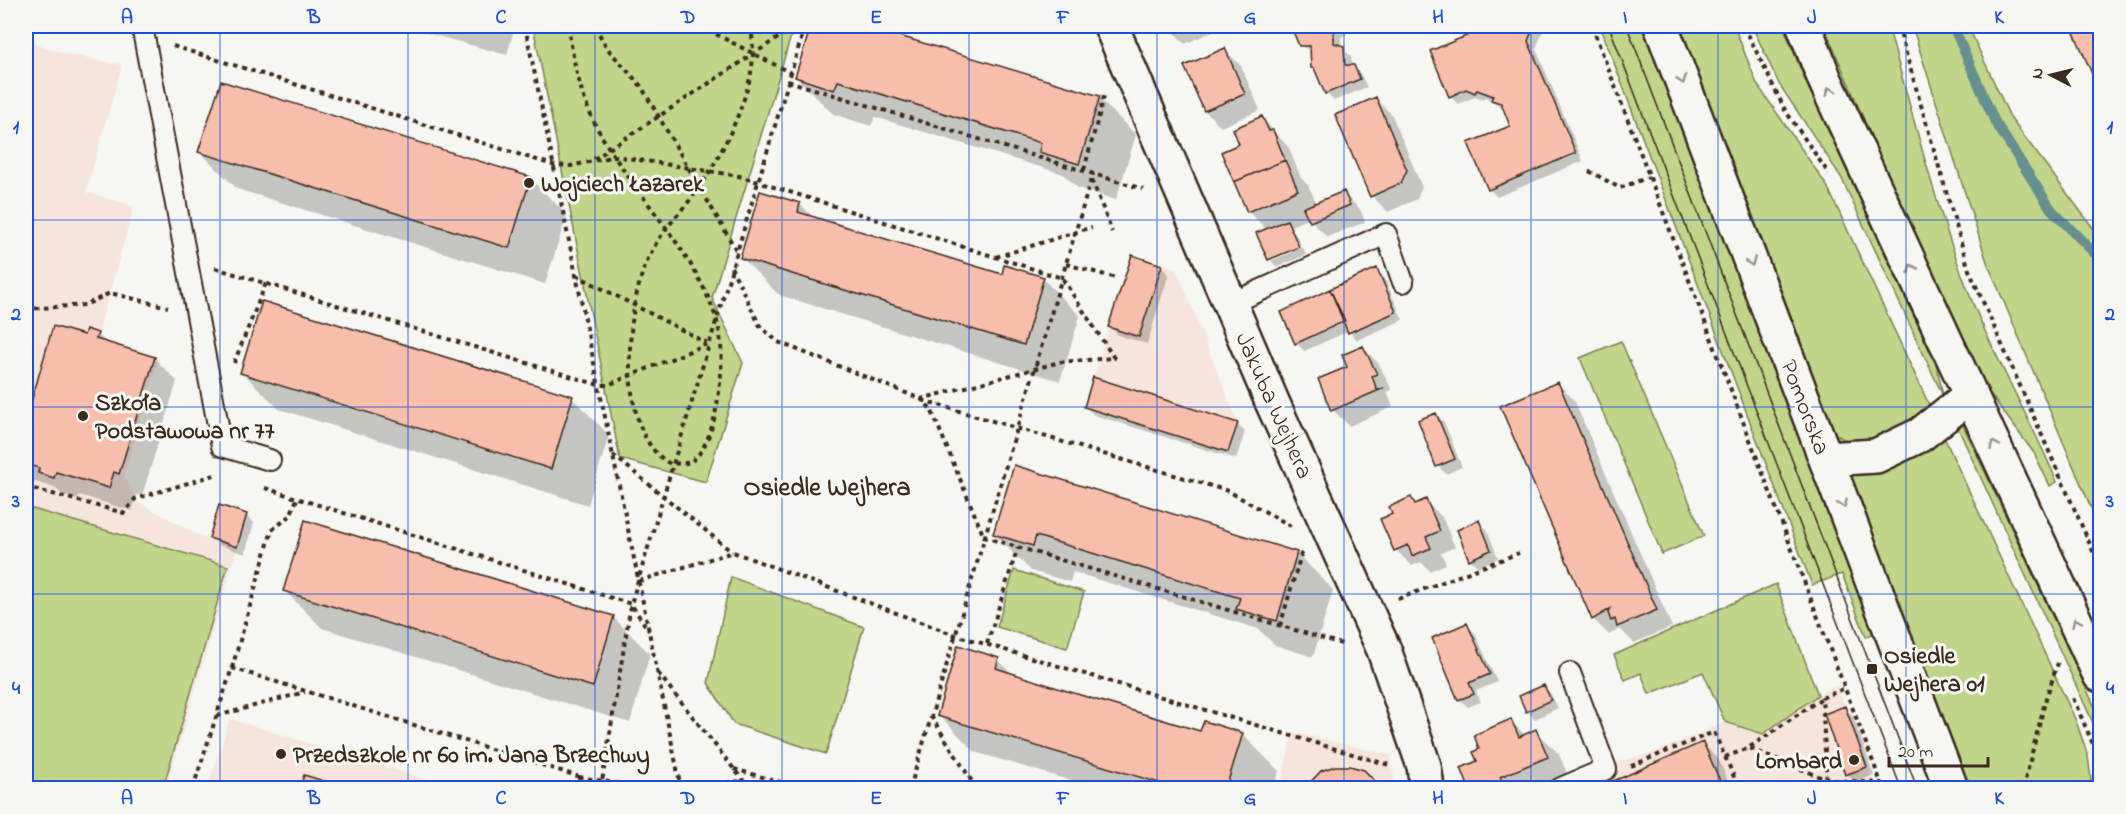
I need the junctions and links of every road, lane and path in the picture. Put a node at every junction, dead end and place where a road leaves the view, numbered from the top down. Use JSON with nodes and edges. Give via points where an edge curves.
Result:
{"nodes":[{"id":1,"x":525,"y":26,"type":"edge"},
{"id":2,"x":568,"y":26,"type":"edge"},
{"id":3,"x":595,"y":26,"type":"edge"},
{"id":4,"x":699,"y":26,"type":"edge"},
{"id":5,"x":751,"y":26,"type":"edge"},
{"id":6,"x":796,"y":26,"type":"edge"},
{"id":7,"x":805,"y":26,"type":"edge"},
{"id":8,"x":1111,"y":26,"type":"edge"},
{"id":9,"x":1592,"y":26,"type":"edge"},
{"id":10,"x":1661,"y":26,"type":"edge"},
{"id":11,"x":1804,"y":26,"type":"edge"},
{"id":12,"x":1898,"y":26,"type":"edge"},
{"id":13,"x":143,"y":31,"type":"edge"},
{"id":14,"x":753,"y":54,"type":"junction"},
{"id":15,"x":791,"y":73,"type":"junction"},
{"id":16,"x":788,"y":81,"type":"junction"},
{"id":17,"x":1105,"y":92,"type":"dead end"},
{"id":18,"x":659,"y":116,"type":"junction"},
{"id":19,"x":609,"y":149,"type":"junction"},
{"id":20,"x":615,"y":156,"type":"junction"},
{"id":21,"x":591,"y":161,"type":"junction"},
{"id":22,"x":553,"y":165,"type":"junction"},
{"id":23,"x":686,"y":167,"type":"junction"},
{"id":24,"x":1084,"y":170,"type":"junction"},
{"id":25,"x":709,"y":171,"type":"junction"},
{"id":26,"x":1588,"y":171,"type":"dead end"},
{"id":27,"x":1093,"y":173,"type":"junction"},
{"id":28,"x":1648,"y":177,"type":"junction"},
{"id":29,"x":1091,"y":179,"type":"junction"},
{"id":30,"x":757,"y":183,"type":"junction"},
{"id":31,"x":699,"y":188,"type":"junction"},
{"id":32,"x":1147,"y":190,"type":"dead end"},
{"id":33,"x":1092,"y":227,"type":"dead end"},
{"id":34,"x":666,"y":231,"type":"junction"},
{"id":35,"x":1075,"y":232,"type":"junction"},
{"id":36,"x":1112,"y":232,"type":"dead end"},
{"id":37,"x":736,"y":251,"type":"junction"},
{"id":38,"x":995,"y":257,"type":"junction"},
{"id":39,"x":185,"y":259,"type":"junction"},
{"id":40,"x":1066,"y":264,"type":"junction"},
{"id":41,"x":731,"y":267,"type":"junction"},
{"id":42,"x":576,"y":275,"type":"junction"},
{"id":43,"x":1062,"y":278,"type":"junction"},
{"id":44,"x":1116,"y":278,"type":"dead end"},
{"id":45,"x":1403,"y":282,"type":"dead end"},
{"id":46,"x":266,"y":284,"type":"junction"},
{"id":47,"x":633,"y":304,"type":"junction"},
{"id":48,"x":1230,"y":304,"type":"junction"},
{"id":49,"x":26,"y":309,"type":"edge"},
{"id":50,"x":196,"y":314,"type":"junction"},
{"id":51,"x":716,"y":316,"type":"junction"},
{"id":52,"x":707,"y":344,"type":"junction"},
{"id":53,"x":228,"y":368,"type":"dead end"},
{"id":54,"x":1034,"y":370,"type":"junction"},
{"id":55,"x":631,"y":376,"type":"junction"},
{"id":56,"x":599,"y":385,"type":"junction"},
{"id":57,"x":1971,"y":395,"type":"junction"},
{"id":58,"x":921,"y":399,"type":"junction"},
{"id":59,"x":1017,"y":429,"type":"junction"},
{"id":60,"x":613,"y":455,"type":"junction"},
{"id":61,"x":1826,"y":459,"type":"junction"},
{"id":62,"x":270,"y":460,"type":"dead end"},
{"id":63,"x":671,"y":464,"type":"junction"},
{"id":64,"x":229,"y":471,"type":"dead end"},
{"id":65,"x":26,"y":475,"type":"edge"},
{"id":66,"x":663,"y":494,"type":"junction"},
{"id":67,"x":1298,"y":531,"type":"dead end"},
{"id":68,"x":984,"y":537,"type":"junction"},
{"id":69,"x":1018,"y":547,"type":"junction"},
{"id":70,"x":1304,"y":547,"type":"dead end"},
{"id":71,"x":733,"y":552,"type":"junction"},
{"id":72,"x":1519,"y":553,"type":"dead end"},
{"id":73,"x":2100,"y":567,"type":"edge"},
{"id":74,"x":639,"y":581,"type":"junction"},
{"id":75,"x":631,"y":604,"type":"junction"},
{"id":76,"x":1367,"y":610,"type":"junction"},
{"id":77,"x":1280,"y":626,"type":"junction"},
{"id":78,"x":649,"y":631,"type":"junction"},
{"id":79,"x":955,"y":635,"type":"junction"},
{"id":80,"x":987,"y":644,"type":"junction"},
{"id":81,"x":1346,"y":646,"type":"dead end"},
{"id":82,"x":2059,"y":662,"type":"dead end"},
{"id":83,"x":232,"y":668,"type":"junction"},
{"id":84,"x":658,"y":672,"type":"junction"},
{"id":85,"x":1570,"y":674,"type":"dead end"},
{"id":86,"x":2100,"y":675,"type":"edge"},
{"id":87,"x":1843,"y":689,"type":"junction"},
{"id":88,"x":306,"y":692,"type":"junction"},
{"id":89,"x":1822,"y":698,"type":"junction"},
{"id":90,"x":216,"y":716,"type":"junction"},
{"id":91,"x":931,"y":716,"type":"junction"},
{"id":92,"x":1749,"y":748,"type":"junction"},
{"id":93,"x":1725,"y":756,"type":"junction"},
{"id":94,"x":734,"y":769,"type":"junction"},
{"id":95,"x":1400,"y":769,"type":"dead end"},
{"id":96,"x":1606,"y":769,"type":"junction"},
{"id":97,"x":577,"y":776,"type":"junction"},
{"id":98,"x":1828,"y":780,"type":"junction"},
{"id":99,"x":602,"y":781,"type":"junction"},
{"id":100,"x":743,"y":781,"type":"junction"},
{"id":101,"x":1882,"y":783,"type":"junction"},
{"id":102,"x":680,"y":788,"type":"edge"},
{"id":103,"x":193,"y":789,"type":"edge"},
{"id":104,"x":593,"y":789,"type":"edge"},
{"id":105,"x":601,"y":789,"type":"edge"},
{"id":106,"x":644,"y":789,"type":"edge"},
{"id":107,"x":749,"y":789,"type":"edge"},
{"id":108,"x":801,"y":789,"type":"edge"},
{"id":109,"x":910,"y":789,"type":"edge"},
{"id":110,"x":976,"y":789,"type":"edge"},
{"id":111,"x":1427,"y":789,"type":"edge"},
{"id":112,"x":1561,"y":789,"type":"edge"},
{"id":113,"x":1739,"y":789,"type":"edge"},
{"id":114,"x":1827,"y":789,"type":"edge"},
{"id":115,"x":1883,"y":789,"type":"edge"},
{"id":116,"x":1951,"y":789,"type":"edge"},
{"id":117,"x":2023,"y":789,"type":"edge"}],
"edges":[{"from":1,"to":22,"type":"path"},
{"from":2,"to":19,"type":"path","via":[[582,95]]},
{"from":3,"to":18,"type":"path","via":[[606,47],[642,86]]},
{"from":4,"to":14,"type":"path"},
{"from":5,"to":14,"type":"path"},
{"from":6,"to":14,"type":"path"},
{"from":7,"to":15,"type":"path"},
{"from":8,"to":48,"type":"street","name":"Jakuba Wejhera"},
{"from":9,"to":28,"type":"path"},
{"from":10,"to":61,"type":"street","name":"Pomorska","one_way":true},
{"from":57,"to":11,"type":"street","one_way":true,"via":[[1825,80]]},
{"from":12,"to":73,"type":"path","via":[[1969,270]]},
{"from":13,"to":22,"type":"path"},
{"from":13,"to":39,"type":"lane"},
{"from":14,"to":15,"type":"path"},
{"from":14,"to":18,"type":"path"},
{"from":14,"to":25,"type":"path","via":[[738,117]]},
{"from":15,"to":16,"type":"path"},
{"from":16,"to":24,"type":"path"},
{"from":16,"to":30,"type":"path"},
{"from":17,"to":24,"type":"path"},
{"from":18,"to":19,"type":"path"},
{"from":18,"to":23,"type":"path"},
{"from":19,"to":20,"type":"path"},
{"from":19,"to":21,"type":"path"},
{"from":20,"to":21,"type":"path"},
{"from":20,"to":23,"type":"path"},
{"from":20,"to":34,"type":"path"},
{"from":21,"to":22,"type":"path"},
{"from":22,"to":42,"type":"path"},
{"from":23,"to":25,"type":"path"},
{"from":23,"to":31,"type":"path"},
{"from":24,"to":27,"type":"path"},
{"from":25,"to":30,"type":"path"},
{"from":25,"to":31,"type":"path"},
{"from":26,"to":28,"type":"path","via":[[1620,188]]},
{"from":27,"to":29,"type":"path"},
{"from":27,"to":32,"type":"path"},
{"from":28,"to":87,"type":"path"},
{"from":29,"to":35,"type":"path"},
{"from":29,"to":36,"type":"path"},
{"from":30,"to":37,"type":"path"},
{"from":30,"to":38,"type":"path"},
{"from":31,"to":34,"type":"path"},
{"from":31,"to":37,"type":"path"},
{"from":33,"to":35,"type":"path"},
{"from":34,"to":47,"type":"path","via":[[651,253]]},
{"from":34,"to":51,"type":"path","via":[[695,273]]},
{"from":35,"to":38,"type":"path"},
{"from":35,"to":40,"type":"path"},
{"from":37,"to":41,"type":"path"},
{"from":38,"to":43,"type":"path"},
{"from":39,"to":46,"type":"path"},
{"from":39,"to":50,"type":"lane"},
{"from":40,"to":43,"type":"path"},
{"from":40,"to":44,"type":"path"},
{"from":41,"to":51,"type":"path"},
{"from":41,"to":58,"type":"path","via":[[760,326],[778,342]]},
{"from":42,"to":47,"type":"path"},
{"from":42,"to":56,"type":"path"},
{"from":43,"to":54,"type":"path"},
{"from":43,"to":54,"type":"path","via":[[1114,358],[1060,362]]},
{"from":45,"to":48,"type":"lane","via":[[1386,234]]},
{"from":46,"to":53,"type":"path","via":[[235,363]]},
{"from":46,"to":56,"type":"path"},
{"from":47,"to":52,"type":"path"},
{"from":47,"to":55,"type":"path","via":[[629,337]]},
{"from":48,"to":76,"type":"street","name":"Jakuba Wejhera"},
{"from":49,"to":50,"type":"path","via":[[85,305],[110,292]]},
{"from":50,"to":62,"type":"lane","via":[[222,446]]},
{"from":51,"to":52,"type":"path"},
{"from":51,"to":63,"type":"path","via":[[721,386],[713,426],[690,462]]},
{"from":52,"to":55,"type":"path"},
{"from":52,"to":63,"type":"path"},
{"from":54,"to":58,"type":"path"},
{"from":54,"to":59,"type":"path"},
{"from":55,"to":56,"type":"path"},
{"from":55,"to":63,"type":"path","via":[[638,420],[646,440]]},
{"from":56,"to":60,"type":"path"},
{"from":57,"to":61,"type":"street","via":[[1920,435],[1876,456]]},
{"from":86,"to":57,"type":"street","one_way":true},
{"from":58,"to":59,"type":"path"},
{"from":58,"to":68,"type":"path","via":[[930,409]]},
{"from":59,"to":67,"type":"path","via":[[1228,491]]},
{"from":59,"to":68,"type":"path"},
{"from":60,"to":66,"type":"path"},
{"from":60,"to":74,"type":"path"},
{"from":61,"to":116,"type":"street","name":"Pomorska","one_way":true},
{"from":63,"to":66,"type":"path"},
{"from":64,"to":65,"type":"path","via":[[135,499],[124,513],[30,488]]},
{"from":66,"to":71,"type":"path"},
{"from":66,"to":74,"type":"path"},
{"from":68,"to":69,"type":"path"},
{"from":68,"to":79,"type":"path"},
{"from":69,"to":77,"type":"path"},
{"from":69,"to":80,"type":"path"},
{"from":70,"to":77,"type":"path"},
{"from":71,"to":74,"type":"path"},
{"from":71,"to":79,"type":"path"},
{"from":72,"to":76,"type":"path"},
{"from":74,"to":75,"type":"path"},
{"from":74,"to":78,"type":"path"},
{"from":75,"to":78,"type":"path"},
{"from":75,"to":83,"type":"path","via":[[297,499],[290,516],[272,530]]},
{"from":75,"to":99,"type":"path"},
{"from":76,"to":111,"type":"street","name":"Jakuba Wejhera","via":[[1424,766]]},
{"from":77,"to":81,"type":"path"},
{"from":78,"to":84,"type":"path"},
{"from":79,"to":80,"type":"path"},
{"from":79,"to":91,"type":"path"},
{"from":80,"to":95,"type":"path"},
{"from":82,"to":117,"type":"path"},
{"from":83,"to":88,"type":"path"},
{"from":83,"to":90,"type":"path"},
{"from":84,"to":94,"type":"path"},
{"from":84,"to":102,"type":"path"},
{"from":85,"to":96,"type":"lane"},
{"from":87,"to":89,"type":"path"},
{"from":87,"to":101,"type":"path"},
{"from":88,"to":90,"type":"path"},
{"from":88,"to":97,"type":"path"},
{"from":89,"to":92,"type":"path"},
{"from":89,"to":98,"type":"path"},
{"from":90,"to":103,"type":"path"},
{"from":91,"to":109,"type":"path"},
{"from":91,"to":110,"type":"path"},
{"from":92,"to":93,"type":"path"},
{"from":92,"to":98,"type":"path"},
{"from":93,"to":96,"type":"path","via":[[1714,732],[1622,770]]},
{"from":93,"to":113,"type":"path"},
{"from":94,"to":100,"type":"path"},
{"from":94,"to":108,"type":"path"},
{"from":96,"to":112,"type":"lane"},
{"from":97,"to":99,"type":"path"},
{"from":97,"to":104,"type":"path"},
{"from":98,"to":101,"type":"path"},
{"from":98,"to":114,"type":"path"},
{"from":99,"to":105,"type":"path"},
{"from":99,"to":106,"type":"path"},
{"from":100,"to":102,"type":"path"},
{"from":100,"to":107,"type":"path"},
{"from":101,"to":115,"type":"path"}]}
